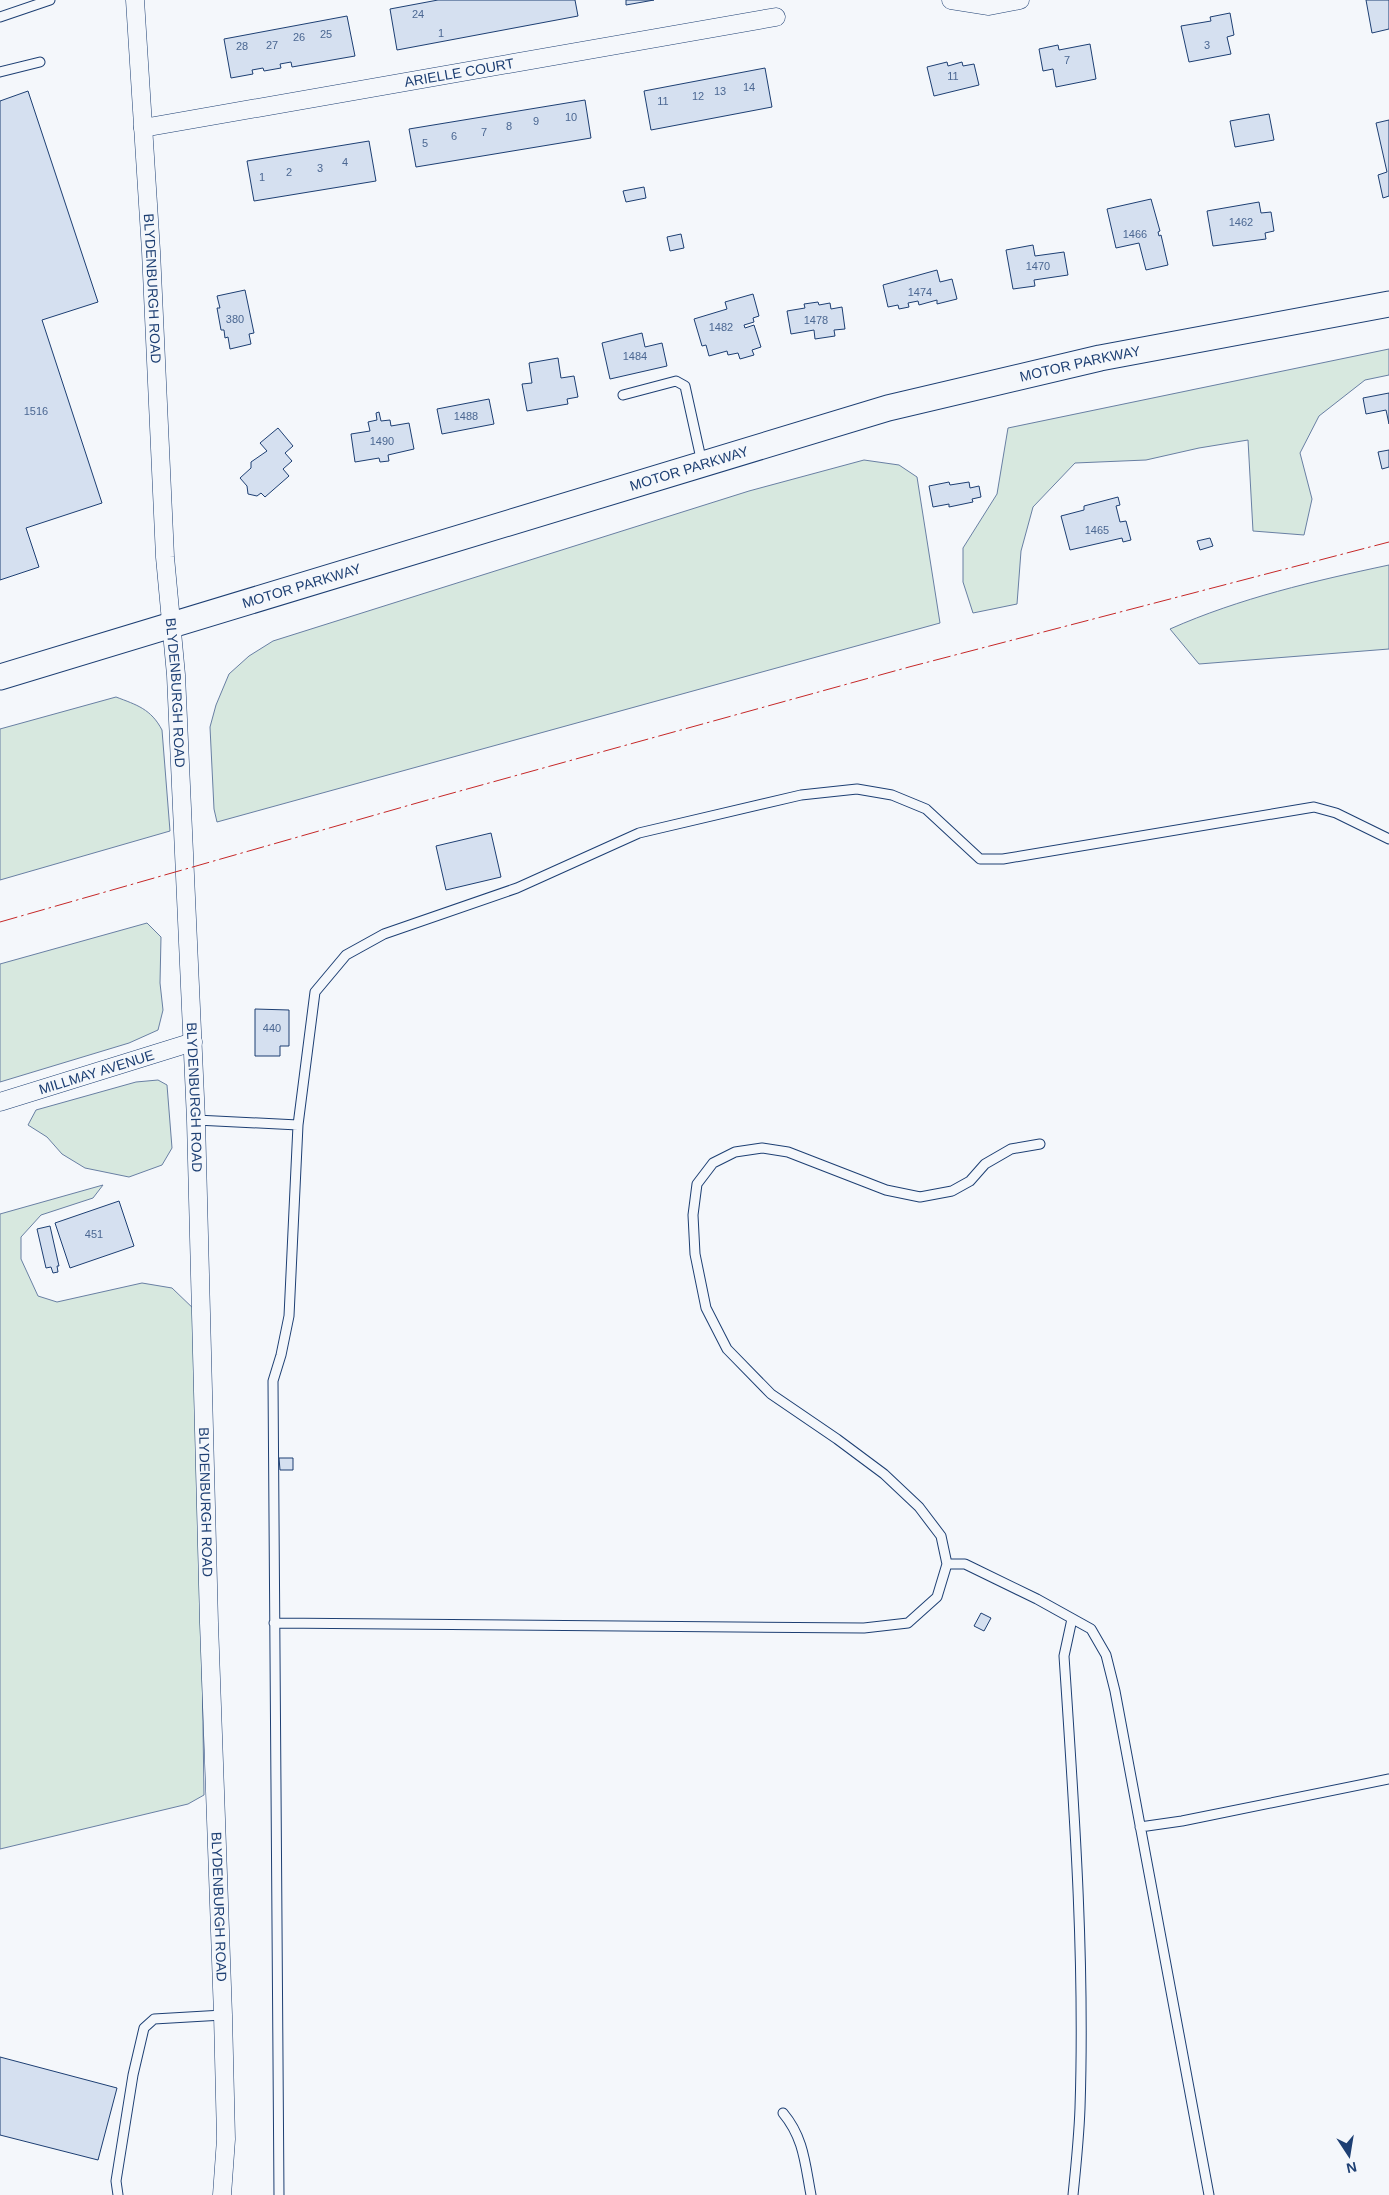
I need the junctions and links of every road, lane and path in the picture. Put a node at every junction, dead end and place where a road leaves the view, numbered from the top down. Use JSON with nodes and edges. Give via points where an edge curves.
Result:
{"nodes":[{"id":1,"x":50,"y":0,"type":"edge"},
{"id":2,"x":135,"y":0,"type":"edge"},
{"id":3,"x":951,"y":0,"type":"edge"},
{"id":4,"x":1020,"y":0,"type":"edge"},
{"id":5,"x":0,"y":17,"type":"edge"},
{"id":6,"x":776,"y":17,"type":"dead end"},
{"id":7,"x":40,"y":62,"type":"dead end"},
{"id":8,"x":0,"y":72,"type":"edge"},
{"id":9,"x":143,"y":128,"type":"junction"},
{"id":10,"x":1389,"y":304,"type":"edge"},
{"id":11,"x":623,"y":395,"type":"dead end"},
{"id":12,"x":702,"y":463,"type":"junction"},
{"id":13,"x":172,"y":625,"type":"junction"},
{"id":14,"x":0,"y":677,"type":"edge"},
{"id":15,"x":1389,"y":839,"type":"edge"},
{"id":16,"x":193,"y":1042,"type":"junction"},
{"id":17,"x":0,"y":1102,"type":"edge"},
{"id":18,"x":196,"y":1120,"type":"junction"},
{"id":19,"x":298,"y":1125,"type":"junction"},
{"id":20,"x":1040,"y":1144,"type":"dead end"},
{"id":21,"x":947,"y":1564,"type":"junction"},
{"id":22,"x":1072,"y":1619,"type":"junction"},
{"id":23,"x":274,"y":1623,"type":"junction"},
{"id":24,"x":1389,"y":1779,"type":"edge"},
{"id":25,"x":1140,"y":1827,"type":"junction"},
{"id":26,"x":223,"y":2015,"type":"junction"},
{"id":27,"x":783,"y":2113,"type":"dead end"},
{"id":28,"x":118,"y":2195,"type":"edge"},
{"id":29,"x":222,"y":2195,"type":"edge"},
{"id":30,"x":279,"y":2195,"type":"edge"},
{"id":31,"x":811,"y":2195,"type":"edge"},
{"id":32,"x":1073,"y":2195,"type":"edge"},
{"id":33,"x":1208,"y":2195,"type":"edge"}],
"edges":[{"from":1,"to":5,"type":"lane"},
{"from":2,"to":9,"type":"street","name":"BLYDENBURGH ROAD"},
{"from":3,"to":4,"type":"street","via":[[989,6]]},
{"from":6,"to":9,"type":"street","name":"ARIELLE COURT"},
{"from":7,"to":8,"type":"lane"},
{"from":9,"to":13,"type":"street","name":"BLYDENBURGH ROAD","via":[[165,557]]},
{"from":10,"to":12,"type":"main road","name":"MOTOR PARKWAY","via":[[1146,349],[955,391]]},
{"from":11,"to":12,"type":"lane","via":[[676,381],[685,386]]},
{"from":12,"to":13,"type":"main road","name":"MOTOR PARKWAY"},
{"from":13,"to":14,"type":"main road","name":"MOTOR PARKWAY"},
{"from":13,"to":16,"type":"street","name":"BLYDENBURGH ROAD"},
{"from":15,"to":19,"type":"lane","via":[[1336,813],[1314,807],[1003,859],[980,859],[926,810],[892,795],[857,789],[801,795],[639,832],[518,888],[384,934],[346,955],[315,992]]},
{"from":16,"to":17,"type":"street","name":"MILLMAY AVENUE"},
{"from":16,"to":18,"type":"street","name":"BLYDENBURGH ROAD"},
{"from":18,"to":19,"type":"lane"},
{"from":18,"to":26,"type":"street","name":"BLYDENBURGH ROAD"},
{"from":19,"to":23,"type":"lane","via":[[289,1316],[273,1382]]},
{"from":20,"to":21,"type":"lane","via":[[1011,1149],[985,1164],[970,1181],[952,1191],[920,1196],[886,1190],[788,1152],[762,1148],[735,1152],[713,1163],[698,1184],[693,1215],[695,1254],[706,1308],[727,1349],[771,1394],[876,1468],[919,1507],[941,1536]]},
{"from":21,"to":22,"type":"lane","via":[[966,1564],[1037,1598]]},
{"from":21,"to":23,"type":"lane","via":[[937,1598],[908,1623],[864,1628]]},
{"from":22,"to":25,"type":"lane","via":[[1091,1629],[1106,1655]]},
{"from":22,"to":32,"type":"lane","via":[[1064,1656],[1080,1969],[1080,2108]]},
{"from":23,"to":30,"type":"lane"},
{"from":24,"to":25,"type":"lane"},
{"from":25,"to":33,"type":"lane"},
{"from":26,"to":28,"type":"lane","via":[[154,2019],[144,2028],[118,2171]]},
{"from":26,"to":29,"type":"street","name":"BLYDENBURGH ROAD","via":[[226,2139]]},
{"from":27,"to":31,"type":"lane","via":[[801,2144]]}]}
